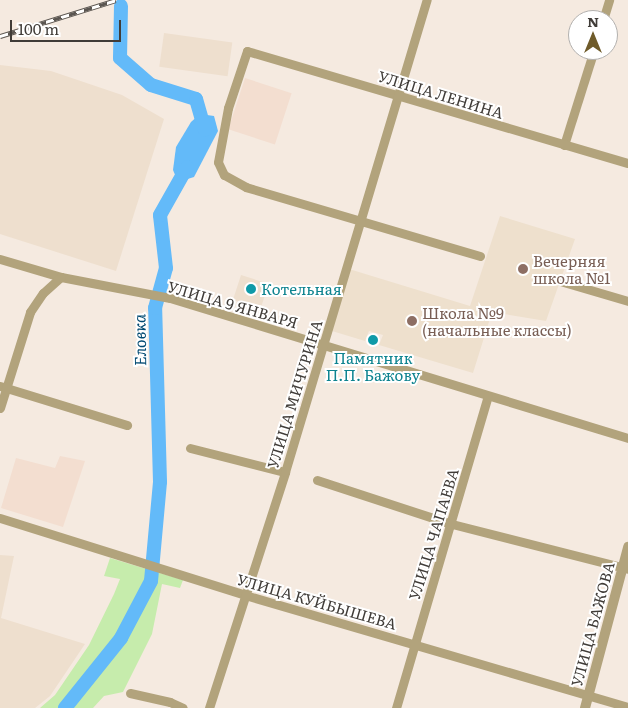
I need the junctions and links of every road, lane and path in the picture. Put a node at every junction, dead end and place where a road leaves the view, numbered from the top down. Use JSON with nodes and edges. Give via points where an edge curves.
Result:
{"nodes":[{"id":1,"x":427,"y":0,"type":"edge"},
{"id":2,"x":591,"y":60,"type":"edge"},
{"id":3,"x":396,"y":95,"type":"junction"},
{"id":4,"x":564,"y":145,"type":"junction"},
{"id":5,"x":628,"y":164,"type":"edge"},
{"id":6,"x":359,"y":221,"type":"junction"},
{"id":7,"x":480,"y":256,"type":"dead end"},
{"id":8,"x":0,"y":258,"type":"edge"},
{"id":9,"x":61,"y":277,"type":"junction"},
{"id":10,"x":560,"y":281,"type":"dead end"},
{"id":11,"x":628,"y":301,"type":"edge"},
{"id":12,"x":323,"y":345,"type":"junction"},
{"id":13,"x":3,"y":387,"type":"edge"},
{"id":14,"x":488,"y":396,"type":"junction"},
{"id":15,"x":0,"y":408,"type":"edge"},
{"id":16,"x":127,"y":426,"type":"dead end"},
{"id":17,"x":628,"y":438,"type":"edge"},
{"id":18,"x":190,"y":448,"type":"dead end"},
{"id":19,"x":285,"y":472,"type":"junction"},
{"id":20,"x":316,"y":480,"type":"dead end"},
{"id":21,"x":0,"y":518,"type":"edge"},
{"id":22,"x":452,"y":524,"type":"junction"},
{"id":23,"x":628,"y":547,"type":"edge"},
{"id":24,"x":625,"y":568,"type":"edge"},
{"id":25,"x":245,"y":595,"type":"junction"},
{"id":26,"x":414,"y":644,"type":"junction"},
{"id":27,"x":130,"y":693,"type":"dead end"},
{"id":28,"x":589,"y":695,"type":"junction"},
{"id":29,"x":628,"y":707,"type":"edge"},
{"id":30,"x":183,"y":708,"type":"edge"},
{"id":31,"x":208,"y":708,"type":"edge"},
{"id":32,"x":396,"y":708,"type":"edge"},
{"id":33,"x":585,"y":708,"type":"edge"}],
"edges":[{"from":1,"to":3,"type":"street","name":"УЛИЦА МИЧУРИНА"},
{"from":2,"to":4,"type":"street"},
{"from":3,"to":4,"type":"street","name":"УЛИЦА ЛЕНИНА"},
{"from":3,"to":6,"type":"street","name":"УЛИЦА МИЧУРИНА"},
{"from":3,"to":6,"type":"street","name":"УЛИЦА ЛЕНИНА","via":[[247,51],[228,108],[218,162],[224,174],[246,187]]},
{"from":4,"to":5,"type":"street","name":"УЛИЦА ЛЕНИНА"},
{"from":6,"to":7,"type":"street"},
{"from":6,"to":12,"type":"street","name":"УЛИЦА МИЧУРИНА"},
{"from":8,"to":9,"type":"street","name":"УЛИЦА 9 ЯНВАРЯ"},
{"from":9,"to":12,"type":"street","name":"УЛИЦА 9 ЯНВАРЯ","via":[[170,298]]},
{"from":9,"to":13,"type":"street","via":[[42,293],[30,312]]},
{"from":10,"to":11,"type":"street"},
{"from":12,"to":14,"type":"street","name":"УЛИЦА 9 ЯНВАРЯ"},
{"from":12,"to":19,"type":"street","name":"УЛИЦА МИЧУРИНА"},
{"from":13,"to":15,"type":"street"},
{"from":13,"to":16,"type":"street"},
{"from":14,"to":17,"type":"street","name":"УЛИЦА 9 ЯНВАРЯ"},
{"from":14,"to":22,"type":"street","name":"УЛИЦА ЧАПАЕВА"},
{"from":18,"to":19,"type":"street"},
{"from":19,"to":25,"type":"street","name":"УЛИЦА МИЧУРИНА"},
{"from":20,"to":22,"type":"street"},
{"from":21,"to":25,"type":"street","name":"УЛИЦА КУЙБЫШЕВА"},
{"from":22,"to":24,"type":"street"},
{"from":22,"to":26,"type":"street","name":"УЛИЦА ЧАПАЕВА"},
{"from":23,"to":24,"type":"street","name":"УЛИЦА БАЖОВА"},
{"from":24,"to":28,"type":"street","name":"УЛИЦА БАЖОВА"},
{"from":25,"to":26,"type":"street","name":"УЛИЦА КУЙБЫШЕВА"},
{"from":25,"to":31,"type":"street","name":"УЛИЦА МИЧУРИНА"},
{"from":26,"to":28,"type":"street","name":"УЛИЦА КУЙБЫШЕВА"},
{"from":26,"to":32,"type":"street","name":"УЛИЦА ЧАПАЕВА"},
{"from":27,"to":30,"type":"street"},
{"from":28,"to":29,"type":"street","name":"УЛИЦА КУЙБЫШЕВА"},
{"from":28,"to":33,"type":"street","name":"УЛИЦА БАЖОВА"}]}
